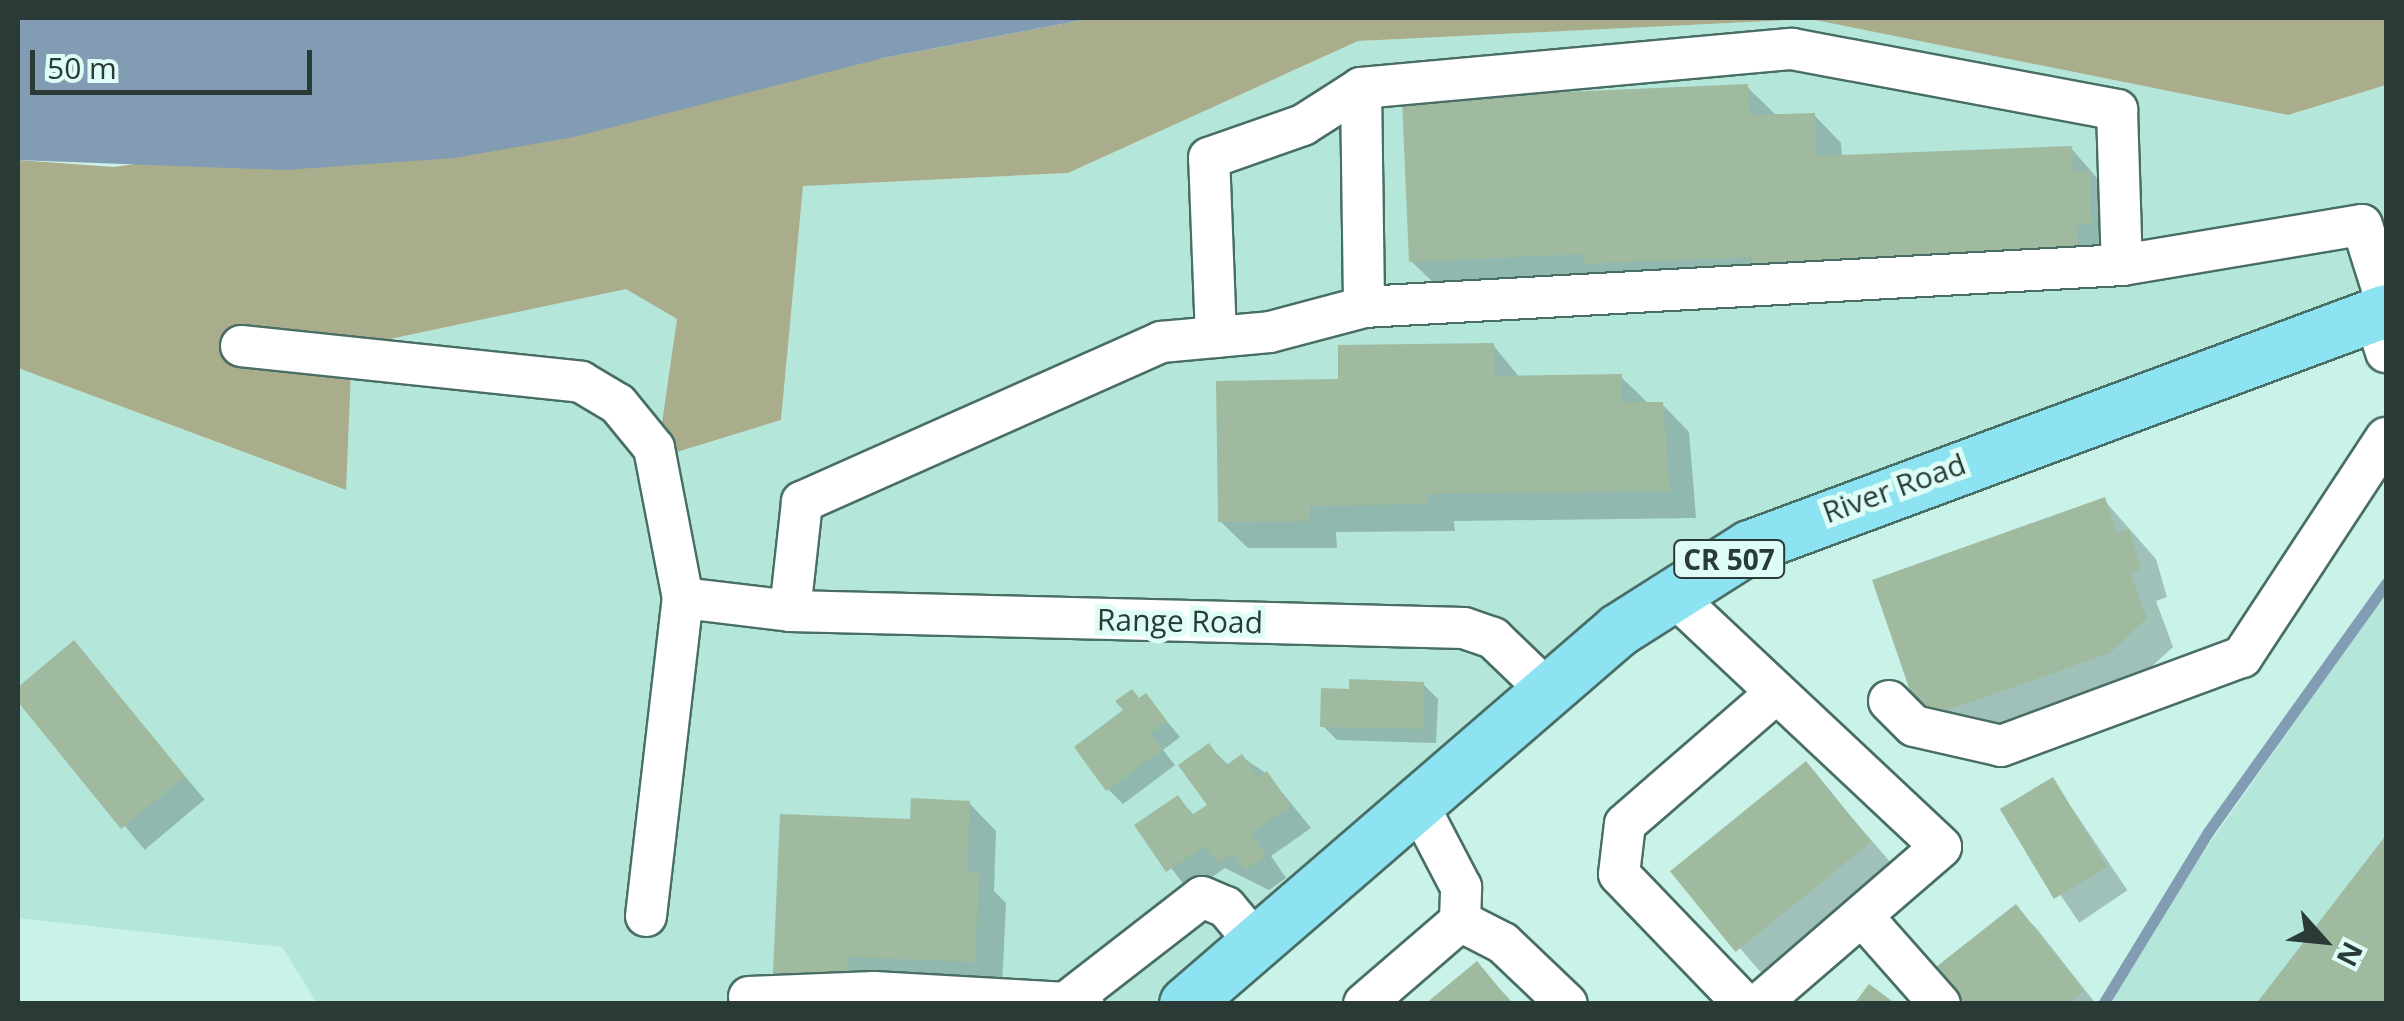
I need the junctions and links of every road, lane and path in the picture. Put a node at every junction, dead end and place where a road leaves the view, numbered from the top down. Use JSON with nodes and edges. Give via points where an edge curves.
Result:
{"nodes":[{"id":1,"x":1361,"y":88,"type":"junction"},
{"id":2,"x":2122,"y":265,"type":"junction"},
{"id":3,"x":1364,"y":307,"type":"junction"},
{"id":4,"x":2384,"y":320,"type":"edge"},
{"id":5,"x":1216,"y":337,"type":"junction"},
{"id":6,"x":242,"y":346,"type":"dead end"},
{"id":7,"x":2386,"y":438,"type":"edge"},
{"id":8,"x":1672,"y":594,"type":"junction"},
{"id":9,"x":683,"y":598,"type":"junction"},
{"id":10,"x":790,"y":611,"type":"junction"},
{"id":11,"x":1548,"y":690,"type":"junction"},
{"id":12,"x":1773,"y":696,"type":"junction"},
{"id":13,"x":1889,"y":701,"type":"dead end"},
{"id":14,"x":1418,"y":803,"type":"junction"},
{"id":15,"x":646,"y":916,"type":"dead end"},
{"id":16,"x":1863,"y":916,"type":"junction"},
{"id":17,"x":1460,"y":921,"type":"junction"},
{"id":18,"x":1256,"y":943,"type":"junction"},
{"id":19,"x":750,"y":997,"type":"dead end"},
{"id":20,"x":1079,"y":1000,"type":"edge"},
{"id":21,"x":1186,"y":1004,"type":"edge"},
{"id":22,"x":1364,"y":1004,"type":"edge"},
{"id":23,"x":1567,"y":1004,"type":"edge"},
{"id":24,"x":1744,"y":1004,"type":"edge"},
{"id":25,"x":1759,"y":1004,"type":"edge"},
{"id":26,"x":1940,"y":1004,"type":"edge"}],
"edges":[{"from":1,"to":2,"type":"street","via":[[1792,49],[2117,110]]},
{"from":1,"to":3,"type":"street"},
{"from":1,"to":5,"type":"street","via":[[1304,125],[1209,158]]},
{"from":2,"to":3,"type":"street"},
{"from":2,"to":4,"type":"street","via":[[2362,225]]},
{"from":3,"to":5,"type":"street"},
{"from":4,"to":8,"type":"main road","name":"River Road","number":"CR 507","via":[[1814,518]]},
{"from":5,"to":10,"type":"street","via":[[1161,342],[802,502]]},
{"from":6,"to":9,"type":"street","via":[[594,389],[654,448]]},
{"from":7,"to":13,"type":"street","via":[[2242,656],[2001,746],[1914,726]]},
{"from":8,"to":11,"type":"main road","name":"River Road","number":"CR 507"},
{"from":8,"to":12,"type":"street"},
{"from":9,"to":10,"type":"street","name":"Range Road"},
{"from":9,"to":15,"type":"street"},
{"from":10,"to":11,"type":"street","name":"Range Road","via":[[1464,628],[1493,638]]},
{"from":11,"to":14,"type":"main road","name":"River Road","number":"CR 507"},
{"from":12,"to":16,"type":"street","via":[[1941,847]]},
{"from":12,"to":24,"type":"street","via":[[1625,824],[1619,874]]},
{"from":14,"to":17,"type":"street","via":[[1461,888]]},
{"from":14,"to":18,"type":"main road","name":"River Road","number":"CR 507"},
{"from":16,"to":25,"type":"street"},
{"from":16,"to":26,"type":"street"},
{"from":17,"to":22,"type":"street"},
{"from":17,"to":23,"type":"street","via":[[1503,943]]},
{"from":18,"to":20,"type":"street","via":[[1226,907],[1202,897]]},
{"from":18,"to":21,"type":"main road","name":"River Road","number":"CR 507"},
{"from":19,"to":20,"type":"street"}]}
